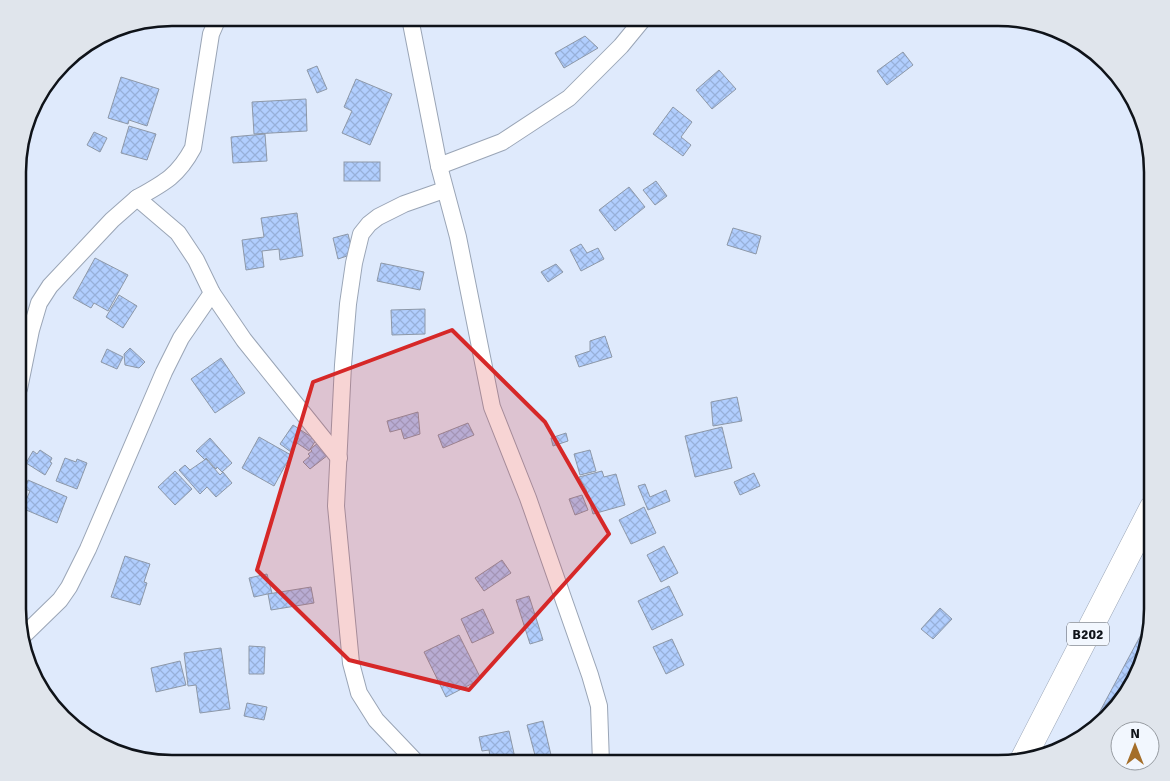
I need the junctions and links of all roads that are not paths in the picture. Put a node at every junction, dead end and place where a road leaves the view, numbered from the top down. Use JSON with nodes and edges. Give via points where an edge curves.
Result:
{"nodes":[{"id":1,"x":214,"y":26,"type":"edge"},
{"id":2,"x":413,"y":26,"type":"edge"},
{"id":3,"x":637,"y":26,"type":"edge"},
{"id":4,"x":439,"y":166,"type":"junction"},
{"id":5,"x":444,"y":190,"type":"junction"},
{"id":6,"x":137,"y":198,"type":"junction"},
{"id":7,"x":212,"y":293,"type":"junction"},
{"id":8,"x":26,"y":326,"type":"edge"},
{"id":9,"x":339,"y":458,"type":"junction"},
{"id":10,"x":1143,"y":526,"type":"edge"},
{"id":11,"x":28,"y":631,"type":"edge"},
{"id":12,"x":1027,"y":752,"type":"edge"},
{"id":13,"x":601,"y":754,"type":"edge"},
{"id":14,"x":409,"y":755,"type":"edge"}],
"edges":[{"from":1,"to":6,"type":"street","via":[[194,148],[170,179]]},
{"from":2,"to":4,"type":"street"},
{"from":3,"to":4,"type":"street","via":[[569,98],[502,142]]},
{"from":4,"to":5,"type":"street"},
{"from":5,"to":9,"type":"street","via":[[378,217],[361,234],[348,304]]},
{"from":5,"to":13,"type":"street","via":[[458,237],[492,407],[528,498],[590,676],[599,706]]},
{"from":6,"to":7,"type":"street","via":[[178,233]]},
{"from":6,"to":8,"type":"street","via":[[50,286]]},
{"from":7,"to":9,"type":"street","via":[[244,340]]},
{"from":7,"to":11,"type":"street","via":[[181,338],[164,372],[69,587]]},
{"from":9,"to":14,"type":"street","via":[[336,506],[351,663],[359,693],[376,720]]},
{"from":10,"to":12,"type":"main road","number":"B202"}]}
